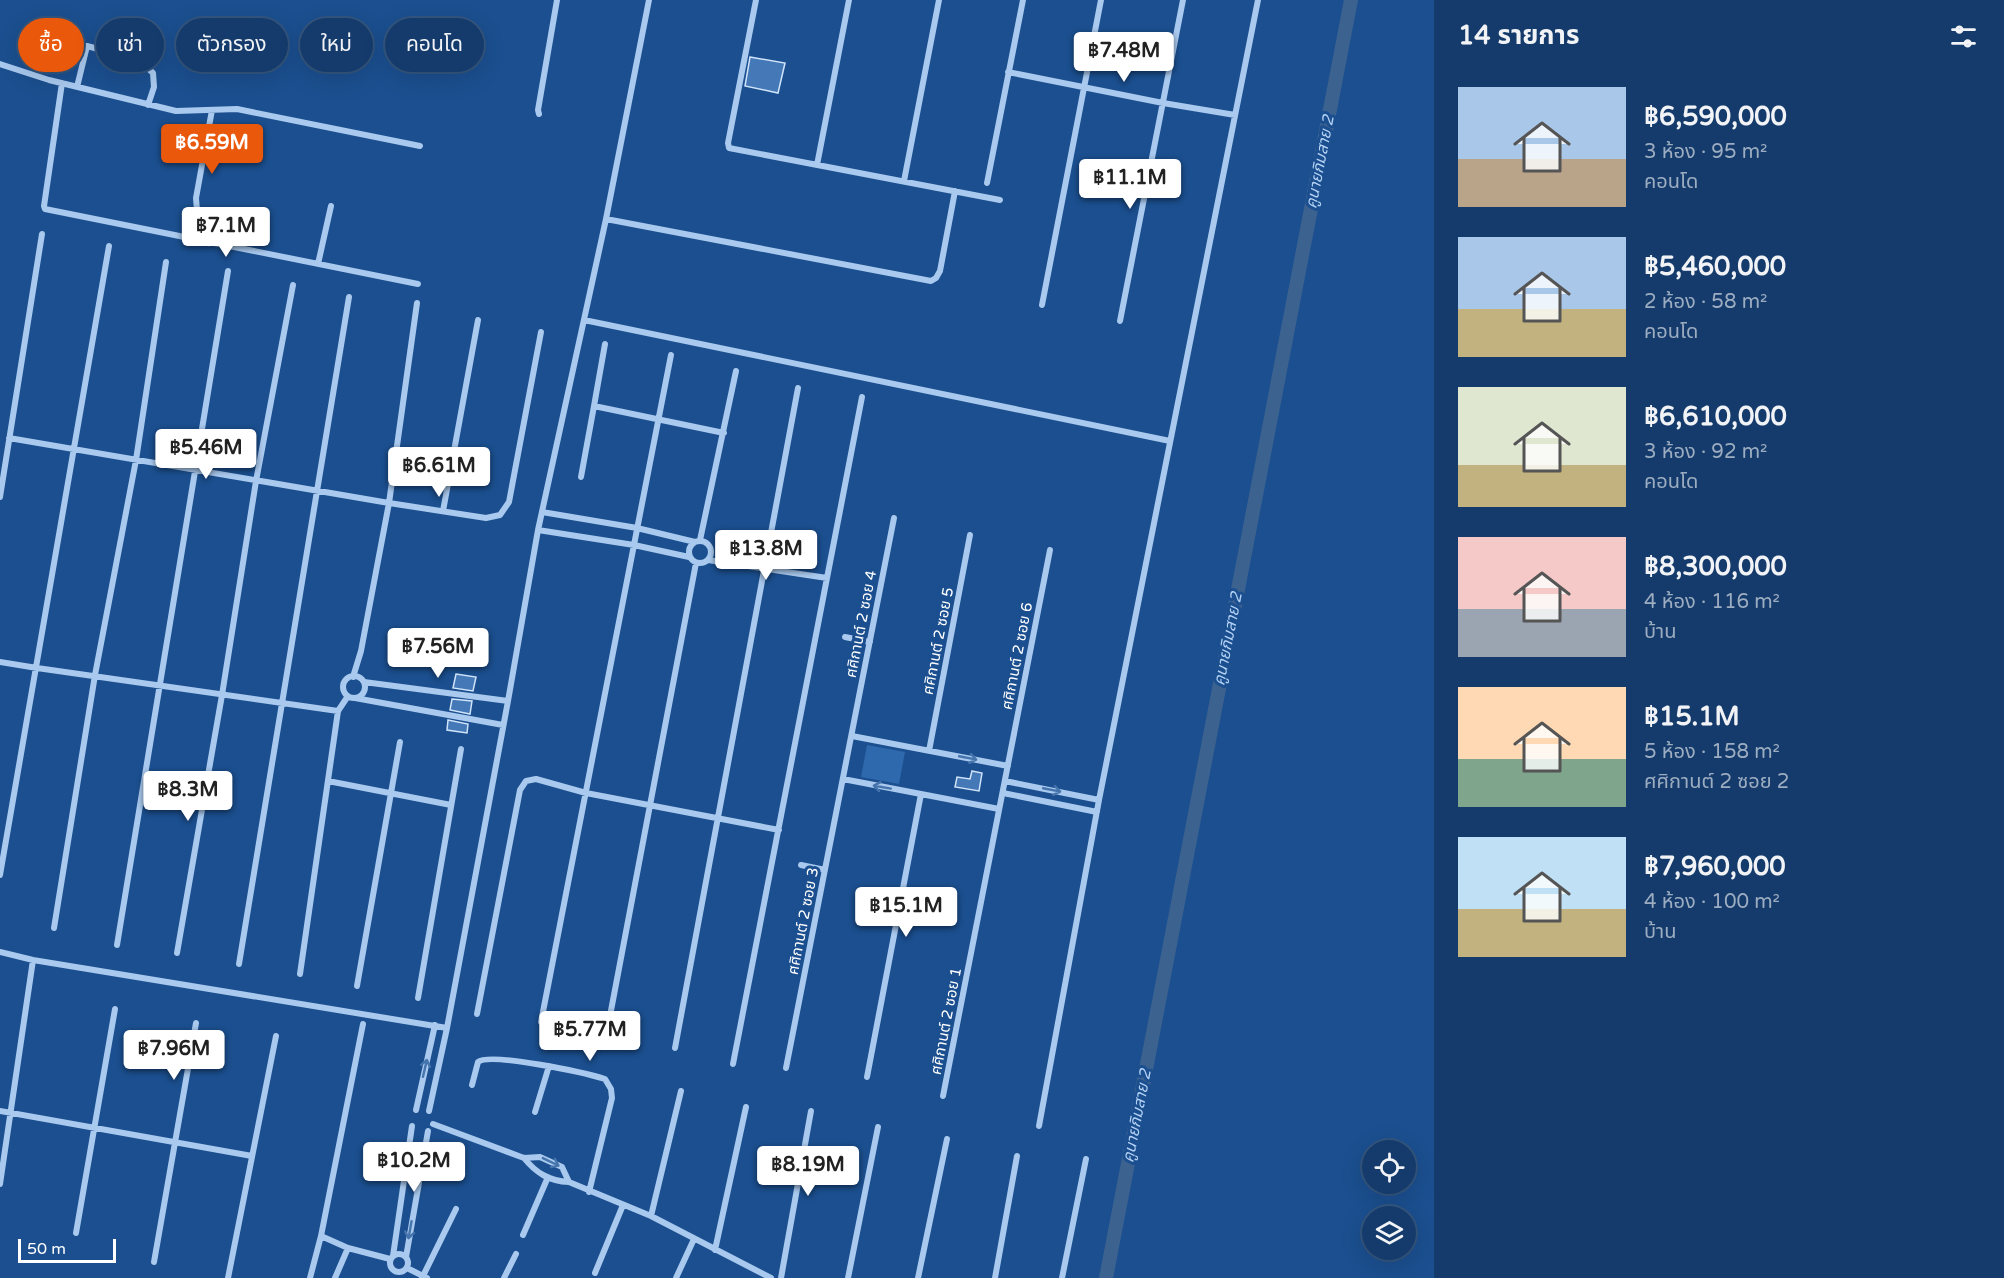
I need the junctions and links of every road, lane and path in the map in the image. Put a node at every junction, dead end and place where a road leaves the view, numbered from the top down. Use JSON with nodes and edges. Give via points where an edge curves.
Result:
{"nodes":[{"id":1,"x":557,"y":0,"type":"edge"},
{"id":2,"x":649,"y":0,"type":"edge"},
{"id":3,"x":756,"y":0,"type":"edge"},
{"id":4,"x":849,"y":0,"type":"edge"},
{"id":5,"x":939,"y":0,"type":"edge"},
{"id":6,"x":1023,"y":0,"type":"edge"},
{"id":7,"x":1101,"y":0,"type":"edge"},
{"id":8,"x":1183,"y":0,"type":"edge"},
{"id":9,"x":1258,"y":0,"type":"edge"},
{"id":10,"x":0,"y":64,"type":"edge"},
{"id":11,"x":1008,"y":72,"type":"junction"},
{"id":12,"x":62,"y":83,"type":"junction"},
{"id":13,"x":77,"y":87,"type":"junction"},
{"id":14,"x":1084,"y":87,"type":"junction"},
{"id":15,"x":1163,"y":103,"type":"junction"},
{"id":16,"x":148,"y":105,"type":"junction"},
{"id":17,"x":212,"y":110,"type":"junction"},
{"id":18,"x":539,"y":114,"type":"dead end"},
{"id":19,"x":1235,"y":114,"type":"junction"},
{"id":20,"x":420,"y":146,"type":"dead end"},
{"id":21,"x":817,"y":165,"type":"junction"},
{"id":22,"x":904,"y":181,"type":"junction"},
{"id":23,"x":987,"y":183,"type":"dead end"},
{"id":24,"x":955,"y":191,"type":"junction"},
{"id":25,"x":1000,"y":200,"type":"dead end"},
{"id":26,"x":331,"y":206,"type":"dead end"},
{"id":27,"x":606,"y":219,"type":"junction"},
{"id":28,"x":42,"y":234,"type":"dead end"},
{"id":29,"x":209,"y":243,"type":"junction"},
{"id":30,"x":109,"y":246,"type":"dead end"},
{"id":31,"x":166,"y":262,"type":"dead end"},
{"id":32,"x":318,"y":264,"type":"junction"},
{"id":33,"x":228,"y":271,"type":"dead end"},
{"id":34,"x":418,"y":284,"type":"dead end"},
{"id":35,"x":293,"y":285,"type":"dead end"},
{"id":36,"x":349,"y":297,"type":"dead end"},
{"id":37,"x":417,"y":303,"type":"dead end"},
{"id":38,"x":1042,"y":305,"type":"dead end"},
{"id":39,"x":478,"y":320,"type":"dead end"},
{"id":40,"x":584,"y":320,"type":"junction"},
{"id":41,"x":1120,"y":321,"type":"dead end"},
{"id":42,"x":541,"y":332,"type":"dead end"},
{"id":43,"x":605,"y":344,"type":"dead end"},
{"id":44,"x":671,"y":355,"type":"dead end"},
{"id":45,"x":736,"y":372,"type":"dead end"},
{"id":46,"x":798,"y":388,"type":"dead end"},
{"id":47,"x":862,"y":397,"type":"dead end"},
{"id":48,"x":594,"y":406,"type":"junction"},
{"id":49,"x":657,"y":420,"type":"junction"},
{"id":50,"x":724,"y":433,"type":"junction"},
{"id":51,"x":9,"y":438,"type":"junction"},
{"id":52,"x":1170,"y":441,"type":"junction"},
{"id":53,"x":74,"y":450,"type":"junction"},
{"id":54,"x":136,"y":460,"type":"junction"},
{"id":55,"x":196,"y":471,"type":"junction"},
{"id":56,"x":581,"y":477,"type":"dead end"},
{"id":57,"x":256,"y":480,"type":"junction"},
{"id":58,"x":316,"y":491,"type":"junction"},
{"id":59,"x":0,"y":497,"type":"edge"},
{"id":60,"x":389,"y":503,"type":"junction"},
{"id":61,"x":443,"y":511,"type":"junction"},
{"id":62,"x":542,"y":513,"type":"junction"},
{"id":63,"x":894,"y":518,"type":"dead end"},
{"id":64,"x":638,"y":528,"type":"junction"},
{"id":65,"x":538,"y":531,"type":"junction"},
{"id":66,"x":970,"y":535,"type":"dead end"},
{"id":67,"x":698,"y":541,"type":"junction"},
{"id":68,"x":634,"y":545,"type":"junction"},
{"id":69,"x":1050,"y":550,"type":"dead end"},
{"id":70,"x":689,"y":557,"type":"junction"},
{"id":71,"x":708,"y":560,"type":"junction"},
{"id":72,"x":696,"y":563,"type":"junction"},
{"id":73,"x":765,"y":568,"type":"junction"},
{"id":74,"x":827,"y":578,"type":"junction"},
{"id":75,"x":845,"y":637,"type":"dead end"},
{"id":76,"x":870,"y":642,"type":"junction"},
{"id":77,"x":0,"y":662,"type":"edge"},
{"id":78,"x":36,"y":668,"type":"junction"},
{"id":79,"x":95,"y":675,"type":"junction"},
{"id":80,"x":353,"y":677,"type":"junction"},
{"id":81,"x":364,"y":682,"type":"junction"},
{"id":82,"x":159,"y":684,"type":"junction"},
{"id":83,"x":222,"y":695,"type":"junction"},
{"id":84,"x":348,"y":696,"type":"junction"},
{"id":85,"x":356,"y":698,"type":"junction"},
{"id":86,"x":508,"y":701,"type":"junction"},
{"id":87,"x":282,"y":703,"type":"junction"},
{"id":88,"x":338,"y":711,"type":"junction"},
{"id":89,"x":503,"y":725,"type":"junction"},
{"id":90,"x":852,"y":736,"type":"junction"},
{"id":91,"x":400,"y":742,"type":"dead end"},
{"id":92,"x":461,"y":749,"type":"dead end"},
{"id":93,"x":929,"y":751,"type":"junction"},
{"id":94,"x":1008,"y":766,"type":"junction"},
{"id":95,"x":843,"y":779,"type":"junction"},
{"id":96,"x":328,"y":781,"type":"junction"},
{"id":97,"x":1005,"y":781,"type":"junction"},
{"id":98,"x":586,"y":793,"type":"junction"},
{"id":99,"x":1003,"y":793,"type":"junction"},
{"id":100,"x":391,"y":794,"type":"junction"},
{"id":101,"x":921,"y":794,"type":"junction"},
{"id":102,"x":1099,"y":800,"type":"junction"},
{"id":103,"x":451,"y":805,"type":"junction"},
{"id":104,"x":650,"y":807,"type":"junction"},
{"id":105,"x":999,"y":808,"type":"junction"},
{"id":106,"x":1097,"y":812,"type":"junction"},
{"id":107,"x":718,"y":818,"type":"junction"},
{"id":108,"x":778,"y":830,"type":"junction"},
{"id":109,"x":801,"y":865,"type":"dead end"},
{"id":110,"x":825,"y":870,"type":"junction"},
{"id":111,"x":0,"y":875,"type":"edge"},
{"id":112,"x":54,"y":928,"type":"dead end"},
{"id":113,"x":117,"y":945,"type":"dead end"},
{"id":114,"x":0,"y":952,"type":"edge"},
{"id":115,"x":177,"y":952,"type":"dead end"},
{"id":116,"x":33,"y":960,"type":"junction"},
{"id":117,"x":239,"y":964,"type":"dead end"},
{"id":118,"x":300,"y":974,"type":"dead end"},
{"id":119,"x":357,"y":986,"type":"dead end"},
{"id":120,"x":418,"y":998,"type":"dead end"},
{"id":121,"x":115,"y":1009,"type":"dead end"},
{"id":122,"x":477,"y":1014,"type":"dead end"},
{"id":123,"x":541,"y":1022,"type":"dead end"},
{"id":124,"x":196,"y":1023,"type":"dead end"},
{"id":125,"x":363,"y":1024,"type":"dead end"},
{"id":126,"x":435,"y":1025,"type":"junction"},
{"id":127,"x":447,"y":1028,"type":"junction"},
{"id":128,"x":276,"y":1036,"type":"dead end"},
{"id":129,"x":606,"y":1037,"type":"dead end"},
{"id":130,"x":675,"y":1048,"type":"dead end"},
{"id":131,"x":734,"y":1064,"type":"dead end"},
{"id":132,"x":549,"y":1066,"type":"junction"},
{"id":133,"x":786,"y":1068,"type":"dead end"},
{"id":134,"x":867,"y":1077,"type":"dead end"},
{"id":135,"x":472,"y":1086,"type":"dead end"},
{"id":136,"x":681,"y":1091,"type":"dead end"},
{"id":137,"x":943,"y":1096,"type":"dead end"},
{"id":138,"x":746,"y":1107,"type":"dead end"},
{"id":139,"x":416,"y":1110,"type":"dead end"},
{"id":140,"x":0,"y":1111,"type":"edge"},
{"id":141,"x":429,"y":1111,"type":"dead end"},
{"id":142,"x":536,"y":1112,"type":"dead end"},
{"id":143,"x":811,"y":1112,"type":"dead end"},
{"id":144,"x":11,"y":1113,"type":"junction"},
{"id":145,"x":433,"y":1124,"type":"dead end"},
{"id":146,"x":412,"y":1126,"type":"dead end"},
{"id":147,"x":1039,"y":1126,"type":"dead end"},
{"id":148,"x":878,"y":1127,"type":"dead end"},
{"id":149,"x":93,"y":1128,"type":"junction"},
{"id":150,"x":428,"y":1131,"type":"dead end"},
{"id":151,"x":947,"y":1139,"type":"dead end"},
{"id":152,"x":175,"y":1142,"type":"junction"},
{"id":153,"x":252,"y":1156,"type":"junction"},
{"id":154,"x":1017,"y":1156,"type":"dead end"},
{"id":155,"x":524,"y":1158,"type":"junction"},
{"id":156,"x":1086,"y":1159,"type":"dead end"},
{"id":157,"x":548,"y":1177,"type":"junction"},
{"id":158,"x":569,"y":1182,"type":"junction"},
{"id":159,"x":0,"y":1184,"type":"edge"},
{"id":160,"x":589,"y":1192,"type":"junction"},
{"id":161,"x":623,"y":1205,"type":"junction"},
{"id":162,"x":456,"y":1209,"type":"dead end"},
{"id":163,"x":651,"y":1216,"type":"junction"},
{"id":164,"x":76,"y":1233,"type":"dead end"},
{"id":165,"x":523,"y":1235,"type":"dead end"},
{"id":166,"x":321,"y":1236,"type":"junction"},
{"id":167,"x":694,"y":1239,"type":"junction"},
{"id":168,"x":348,"y":1248,"type":"junction"},
{"id":169,"x":715,"y":1250,"type":"junction"},
{"id":170,"x":516,"y":1254,"type":"dead end"},
{"id":171,"x":391,"y":1257,"type":"junction"},
{"id":172,"x":406,"y":1257,"type":"junction"},
{"id":173,"x":154,"y":1262,"type":"dead end"},
{"id":174,"x":407,"y":1268,"type":"junction"},
{"id":175,"x":595,"y":1273,"type":"dead end"},
{"id":176,"x":760,"y":1276,"type":"edge"},
{"id":177,"x":424,"y":1277,"type":"edge"},
{"id":178,"x":228,"y":1278,"type":"edge"},
{"id":179,"x":310,"y":1278,"type":"edge"},
{"id":180,"x":335,"y":1278,"type":"edge"},
{"id":181,"x":504,"y":1278,"type":"edge"},
{"id":182,"x":676,"y":1278,"type":"edge"},
{"id":183,"x":771,"y":1278,"type":"edge"},
{"id":184,"x":781,"y":1278,"type":"edge"},
{"id":185,"x":848,"y":1278,"type":"edge"},
{"id":186,"x":918,"y":1278,"type":"edge"},
{"id":187,"x":995,"y":1278,"type":"edge"},
{"id":188,"x":1062,"y":1278,"type":"edge"}],
"edges":[{"from":1,"to":18,"type":"street"},
{"from":2,"to":27,"type":"street"},
{"from":3,"to":21,"type":"street","via":[[729,148]]},
{"from":4,"to":21,"type":"street"},
{"from":5,"to":22,"type":"street"},
{"from":6,"to":11,"type":"street"},
{"from":7,"to":14,"type":"street"},
{"from":8,"to":15,"type":"street"},
{"from":9,"to":19,"type":"street"},
{"from":10,"to":12,"type":"street"},
{"from":11,"to":14,"type":"street"},
{"from":11,"to":23,"type":"street"},
{"from":12,"to":13,"type":"street"},
{"from":12,"to":29,"type":"street","via":[[44,208]]},
{"from":13,"to":16,"type":"street"},
{"from":13,"to":16,"type":"street","via":[[87,46],[139,60],[153,73],[154,87]]},
{"from":14,"to":15,"type":"street"},
{"from":14,"to":38,"type":"street"},
{"from":15,"to":19,"type":"street"},
{"from":15,"to":41,"type":"street"},
{"from":16,"to":17,"type":"street","via":[[176,111]]},
{"from":17,"to":20,"type":"street","via":[[237,109]]},
{"from":17,"to":29,"type":"street","via":[[196,198],[198,223]]},
{"from":19,"to":52,"type":"street"},
{"from":21,"to":22,"type":"street"},
{"from":22,"to":24,"type":"street"},
{"from":24,"to":25,"type":"street"},
{"from":24,"to":27,"type":"street","via":[[940,271],[931,281]]},
{"from":26,"to":32,"type":"street"},
{"from":27,"to":40,"type":"street"},
{"from":28,"to":51,"type":"street"},
{"from":29,"to":32,"type":"street"},
{"from":30,"to":53,"type":"street"},
{"from":31,"to":54,"type":"street"},
{"from":32,"to":34,"type":"street"},
{"from":33,"to":55,"type":"street"},
{"from":35,"to":57,"type":"street"},
{"from":36,"to":58,"type":"street"},
{"from":37,"to":60,"type":"street"},
{"from":39,"to":61,"type":"street"},
{"from":40,"to":52,"type":"street"},
{"from":40,"to":62,"type":"street"},
{"from":42,"to":61,"type":"street","via":[[509,502],[500,515],[486,518]]},
{"from":43,"to":48,"type":"street"},
{"from":44,"to":49,"type":"street"},
{"from":45,"to":50,"type":"street"},
{"from":46,"to":73,"type":"street"},
{"from":47,"to":74,"type":"street"},
{"from":48,"to":49,"type":"street"},
{"from":48,"to":56,"type":"street"},
{"from":49,"to":50,"type":"street"},
{"from":49,"to":64,"type":"street"},
{"from":50,"to":67,"type":"street"},
{"from":51,"to":53,"type":"street"},
{"from":51,"to":59,"type":"street"},
{"from":52,"to":102,"type":"street"},
{"from":53,"to":54,"type":"street"},
{"from":53,"to":78,"type":"street"},
{"from":54,"to":55,"type":"street"},
{"from":54,"to":79,"type":"street"},
{"from":55,"to":57,"type":"street"},
{"from":55,"to":82,"type":"street"},
{"from":57,"to":58,"type":"street"},
{"from":57,"to":83,"type":"street"},
{"from":58,"to":60,"type":"street"},
{"from":58,"to":87,"type":"street"},
{"from":60,"to":61,"type":"street"},
{"from":60,"to":80,"type":"street"},
{"from":62,"to":64,"type":"street"},
{"from":62,"to":65,"type":"street"},
{"from":63,"to":76,"type":"street","name":"ศศิกานต์ 2 ซอย 4"},
{"from":64,"to":67,"type":"street"},
{"from":64,"to":68,"type":"street"},
{"from":65,"to":68,"type":"street"},
{"from":65,"to":86,"type":"street"},
{"from":66,"to":93,"type":"street","name":"ศศิกานต์ 2 ซอย 5"},
{"from":67,"to":70,"type":"street","via":[[689,548]]},
{"from":67,"to":71,"type":"street","via":[[711,547]]},
{"from":68,"to":70,"type":"street"},
{"from":68,"to":98,"type":"street"},
{"from":69,"to":94,"type":"street","name":"ศศิกานต์ 2 ซอย 6"},
{"from":70,"to":72,"type":"street"},
{"from":71,"to":72,"type":"street"},
{"from":71,"to":73,"type":"street"},
{"from":72,"to":104,"type":"street"},
{"from":73,"to":74,"type":"street"},
{"from":73,"to":107,"type":"street"},
{"from":74,"to":108,"type":"street"},
{"from":75,"to":76,"type":"street"},
{"from":76,"to":90,"type":"street","name":"ศศิกานต์ 2 ซอย 4"},
{"from":77,"to":78,"type":"street"},
{"from":78,"to":79,"type":"street"},
{"from":78,"to":111,"type":"street"},
{"from":79,"to":82,"type":"street"},
{"from":79,"to":112,"type":"street"},
{"from":80,"to":81,"type":"street"},
{"from":80,"to":84,"type":"street","via":[[344,685]]},
{"from":81,"to":85,"type":"street","via":[[365,690]]},
{"from":81,"to":86,"type":"street"},
{"from":82,"to":83,"type":"street"},
{"from":82,"to":113,"type":"street"},
{"from":83,"to":87,"type":"street"},
{"from":83,"to":115,"type":"street"},
{"from":84,"to":85,"type":"street"},
{"from":84,"to":88,"type":"street"},
{"from":85,"to":89,"type":"street"},
{"from":86,"to":89,"type":"street"},
{"from":87,"to":88,"type":"street"},
{"from":87,"to":117,"type":"street"},
{"from":88,"to":96,"type":"street"},
{"from":89,"to":127,"type":"street"},
{"from":90,"to":93,"type":"street"},
{"from":90,"to":95,"type":"street","name":"ศศิกานต์ 2 ซอย 4"},
{"from":91,"to":100,"type":"street"},
{"from":92,"to":103,"type":"street"},
{"from":93,"to":94,"type":"street","one_way":true},
{"from":94,"to":97,"type":"street","name":"ศศิกานต์ 2 ซอย 6"},
{"from":101,"to":95,"type":"street","one_way":true},
{"from":95,"to":110,"type":"street","name":"ศศิกานต์ 2 ซอย 3"},
{"from":96,"to":100,"type":"street"},
{"from":96,"to":118,"type":"street"},
{"from":97,"to":99,"type":"street","name":"ศศิกานต์ 2 ซอย 6"},
{"from":97,"to":102,"type":"street","one_way":true},
{"from":98,"to":104,"type":"street"},
{"from":98,"to":122,"type":"street","via":[[536,779],[526,781],[520,790]]},
{"from":98,"to":123,"type":"street"},
{"from":99,"to":105,"type":"street","name":"ศศิกานต์ 2 ซอย 1"},
{"from":99,"to":106,"type":"street"},
{"from":100,"to":103,"type":"street"},
{"from":100,"to":119,"type":"street"},
{"from":101,"to":105,"type":"street"},
{"from":101,"to":134,"type":"street"},
{"from":102,"to":106,"type":"street"},
{"from":103,"to":120,"type":"street"},
{"from":104,"to":107,"type":"street"},
{"from":104,"to":129,"type":"street"},
{"from":105,"to":137,"type":"street","name":"ศศิกานต์ 2 ซอย 1"},
{"from":106,"to":147,"type":"street"},
{"from":107,"to":108,"type":"street"},
{"from":107,"to":130,"type":"street"},
{"from":108,"to":131,"type":"street"},
{"from":109,"to":110,"type":"street"},
{"from":110,"to":133,"type":"street","name":"ศศิกานต์ 2 ซอย 3"},
{"from":114,"to":116,"type":"street"},
{"from":116,"to":126,"type":"street"},
{"from":116,"to":144,"type":"street"},
{"from":121,"to":149,"type":"street"},
{"from":124,"to":152,"type":"street"},
{"from":125,"to":166,"type":"street"},
{"from":126,"to":127,"type":"street"},
{"from":139,"to":126,"type":"street","one_way":true},
{"from":127,"to":141,"type":"street"},
{"from":128,"to":153,"type":"street"},
{"from":132,"to":135,"type":"street","via":[[481,1059]]},
{"from":132,"to":142,"type":"street"},
{"from":132,"to":160,"type":"street","via":[[605,1079],[610,1089],[612,1098]]},
{"from":136,"to":163,"type":"street"},
{"from":138,"to":169,"type":"street"},
{"from":140,"to":144,"type":"street"},
{"from":143,"to":184,"type":"street"},
{"from":144,"to":149,"type":"street"},
{"from":144,"to":159,"type":"street"},
{"from":145,"to":155,"type":"street"},
{"from":146,"to":171,"type":"street"},
{"from":148,"to":185,"type":"street"},
{"from":149,"to":152,"type":"street"},
{"from":149,"to":164,"type":"street"},
{"from":150,"to":172,"type":"street","one_way":true},
{"from":151,"to":186,"type":"street"},
{"from":152,"to":153,"type":"street"},
{"from":152,"to":173,"type":"street"},
{"from":153,"to":178,"type":"street"},
{"from":154,"to":187,"type":"street"},
{"from":155,"to":157,"type":"street","via":[[535,1172]]},
{"from":155,"to":158,"type":"street","one_way":true,"via":[[540,1157],[562,1167]]},
{"from":156,"to":188,"type":"street"},
{"from":157,"to":158,"type":"street"},
{"from":157,"to":165,"type":"street"},
{"from":158,"to":160,"type":"street"},
{"from":160,"to":161,"type":"street"},
{"from":161,"to":163,"type":"street"},
{"from":161,"to":175,"type":"street"},
{"from":162,"to":177,"type":"street"},
{"from":163,"to":167,"type":"street"},
{"from":166,"to":168,"type":"street"},
{"from":166,"to":179,"type":"street"},
{"from":167,"to":169,"type":"street"},
{"from":167,"to":182,"type":"street"},
{"from":168,"to":171,"type":"street"},
{"from":168,"to":180,"type":"street"},
{"from":169,"to":176,"type":"street"},
{"from":170,"to":181,"type":"street"},
{"from":171,"to":172,"type":"street"},
{"from":171,"to":174,"type":"street","via":[[389,1265],[393,1271],[399,1273]]},
{"from":172,"to":174,"type":"street"},
{"from":174,"to":177,"type":"street"},
{"from":176,"to":183,"type":"street"}]}
